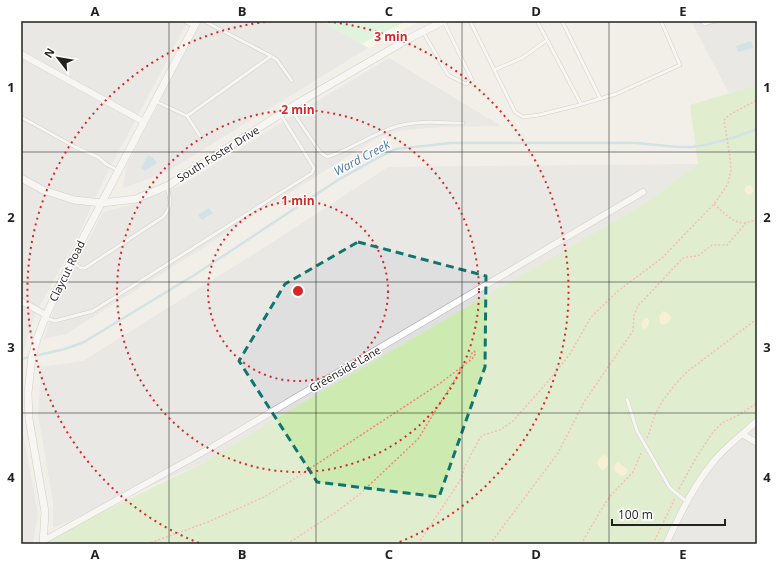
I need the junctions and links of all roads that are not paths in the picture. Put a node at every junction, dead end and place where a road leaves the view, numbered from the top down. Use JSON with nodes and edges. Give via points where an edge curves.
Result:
{"nodes":[{"id":1,"x":187,"y":21,"type":"edge"},
{"id":2,"x":204,"y":21,"type":"edge"},
{"id":3,"x":444,"y":21,"type":"edge"},
{"id":4,"x":470,"y":21,"type":"edge"},
{"id":5,"x":537,"y":21,"type":"edge"},
{"id":6,"x":562,"y":21,"type":"edge"},
{"id":7,"x":661,"y":21,"type":"edge"},
{"id":8,"x":715,"y":21,"type":"edge"},
{"id":9,"x":703,"y":22,"type":"edge"},
{"id":10,"x":195,"y":23,"type":"edge"},
{"id":11,"x":423,"y":32,"type":"junction"},
{"id":12,"x":547,"y":40,"type":"junction"},
{"id":13,"x":21,"y":54,"type":"edge"},
{"id":14,"x":271,"y":56,"type":"junction"},
{"id":15,"x":494,"y":70,"type":"junction"},
{"id":16,"x":292,"y":81,"type":"dead end"},
{"id":17,"x":600,"y":98,"type":"junction"},
{"id":18,"x":155,"y":101,"type":"junction"},
{"id":19,"x":581,"y":104,"type":"junction"},
{"id":20,"x":290,"y":108,"type":"junction"},
{"id":21,"x":280,"y":114,"type":"junction"},
{"id":22,"x":187,"y":116,"type":"junction"},
{"id":23,"x":21,"y":117,"type":"edge"},
{"id":24,"x":144,"y":122,"type":"junction"},
{"id":25,"x":463,"y":123,"type":"dead end"},
{"id":26,"x":202,"y":139,"type":"dead end"},
{"id":27,"x":119,"y":171,"type":"junction"},
{"id":28,"x":21,"y":178,"type":"edge"},
{"id":29,"x":167,"y":186,"type":"junction"},
{"id":30,"x":643,"y":192,"type":"dead end"},
{"id":31,"x":102,"y":203,"type":"junction"},
{"id":32,"x":72,"y":261,"type":"junction"},
{"id":33,"x":21,"y":301,"type":"edge"},
{"id":34,"x":46,"y":317,"type":"junction"},
{"id":35,"x":626,"y":399,"type":"dead end"},
{"id":36,"x":757,"y":421,"type":"edge"},
{"id":37,"x":742,"y":434,"type":"junction"},
{"id":38,"x":757,"y":443,"type":"edge"},
{"id":39,"x":687,"y":502,"type":"junction"},
{"id":40,"x":43,"y":542,"type":"edge"},
{"id":41,"x":666,"y":544,"type":"edge"}],
"edges":[{"from":1,"to":10,"type":"street"},
{"from":2,"to":14,"type":"lane"},
{"from":3,"to":11,"type":"street","name":"South Foster Drive"},
{"from":3,"to":11,"type":"lane","via":[[472,80],[466,84],[448,75]]},
{"from":4,"to":15,"type":"lane"},
{"from":5,"to":12,"type":"lane"},
{"from":6,"to":17,"type":"lane"},
{"from":7,"to":17,"type":"lane","via":[[680,65],[616,94]]},
{"from":8,"to":9,"type":"lane"},
{"from":10,"to":18,"type":"street","name":"Claycut Road"},
{"from":11,"to":20,"type":"street","name":"South Foster Drive"},
{"from":12,"to":15,"type":"lane","via":[[522,58]]},
{"from":12,"to":19,"type":"lane"},
{"from":13,"to":24,"type":"street"},
{"from":14,"to":16,"type":"lane","via":[[277,60]]},
{"from":14,"to":22,"type":"lane"},
{"from":15,"to":19,"type":"lane","via":[[515,112],[522,117],[539,116]]},
{"from":17,"to":19,"type":"lane"},
{"from":18,"to":22,"type":"lane"},
{"from":18,"to":24,"type":"street","name":"Claycut Road"},
{"from":20,"to":21,"type":"street","name":"South Foster Drive"},
{"from":20,"to":25,"type":"lane","via":[[320,152],[327,157],[398,126],[413,123]]},
{"from":21,"to":29,"type":"street","name":"South Foster Drive"},
{"from":21,"to":34,"type":"lane","via":[[314,168],[312,173],[93,311],[55,321]]},
{"from":22,"to":26,"type":"lane"},
{"from":23,"to":27,"type":"lane","via":[[98,157]]},
{"from":24,"to":27,"type":"street","name":"Claycut Road"},
{"from":27,"to":31,"type":"street","name":"Claycut Road"},
{"from":28,"to":31,"type":"street","name":"South Foster Drive","via":[[43,190],[74,200]]},
{"from":29,"to":31,"type":"street","name":"South Foster Drive","via":[[136,199]]},
{"from":29,"to":32,"type":"lane","via":[[171,204],[163,217],[85,268]]},
{"from":30,"to":40,"type":"street","name":"Greenside Lane","via":[[212,447]]},
{"from":31,"to":32,"type":"street","name":"Claycut Road"},
{"from":32,"to":34,"type":"street","name":"Claycut Road"},
{"from":33,"to":34,"type":"street"},
{"from":34,"to":40,"type":"street","name":"Claycut Road","via":[[37,339],[28,392],[29,419],[45,512]]},
{"from":35,"to":39,"type":"lane","via":[[637,431],[670,488]]},
{"from":36,"to":37,"type":"street"},
{"from":37,"to":38,"type":"street"},
{"from":37,"to":39,"type":"street","via":[[714,459]]},
{"from":39,"to":41,"type":"street"}]}
